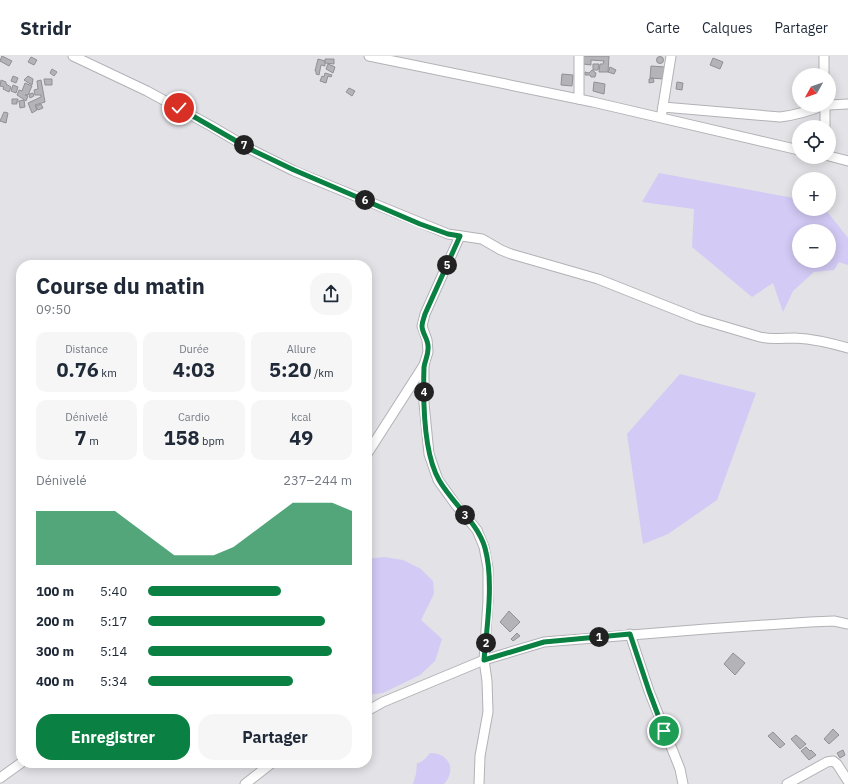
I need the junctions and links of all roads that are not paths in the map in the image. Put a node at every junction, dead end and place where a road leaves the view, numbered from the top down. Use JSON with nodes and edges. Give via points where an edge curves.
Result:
{"nodes":[{"id":1,"x":73,"y":56,"type":"edge"},
{"id":2,"x":369,"y":56,"type":"edge"},
{"id":3,"x":579,"y":56,"type":"edge"},
{"id":4,"x":671,"y":56,"type":"edge"},
{"id":5,"x":824,"y":56,"type":"edge"},
{"id":6,"x":413,"y":60,"type":"edge"},
{"id":7,"x":824,"y":68,"type":"edge"},
{"id":8,"x":579,"y":99,"type":"junction"},
{"id":9,"x":848,"y":104,"type":"edge"},
{"id":10,"x":836,"y":105,"type":"edge"},
{"id":11,"x":663,"y":107,"type":"junction"},
{"id":12,"x":808,"y":112,"type":"edge"},
{"id":13,"x":661,"y":118,"type":"junction"},
{"id":14,"x":792,"y":148,"type":"edge"},
{"id":15,"x":836,"y":158,"type":"edge"},
{"id":16,"x":848,"y":161,"type":"edge"},
{"id":17,"x":460,"y":236,"type":"junction"},
{"id":18,"x":848,"y":348,"type":"edge"},
{"id":19,"x":424,"y":365,"type":"junction"},
{"id":20,"x":372,"y":446,"type":"edge"},
{"id":21,"x":848,"y":624,"type":"edge"},
{"id":22,"x":630,"y":634,"type":"junction"},
{"id":23,"x":484,"y":660,"type":"junction"},
{"id":24,"x":372,"y":708,"type":"edge"},
{"id":25,"x":16,"y":767,"type":"edge"},
{"id":26,"x":266,"y":768,"type":"edge"},
{"id":27,"x":0,"y":778,"type":"edge"},
{"id":28,"x":848,"y":781,"type":"edge"},
{"id":29,"x":246,"y":784,"type":"edge"},
{"id":30,"x":479,"y":784,"type":"edge"},
{"id":31,"x":683,"y":784,"type":"edge"},
{"id":32,"x":787,"y":784,"type":"edge"}],
"edges":[{"from":1,"to":17,"type":"street","via":[[147,91],[266,158],[420,224]]},
{"from":2,"to":6,"type":"street"},
{"from":3,"to":8,"type":"street"},
{"from":4,"to":11,"type":"street"},
{"from":5,"to":7,"type":"street"},
{"from":6,"to":8,"type":"street"},
{"from":8,"to":13,"type":"street"},
{"from":9,"to":10,"type":"street"},
{"from":11,"to":12,"type":"street","via":[[780,117]]},
{"from":11,"to":13,"type":"street"},
{"from":13,"to":14,"type":"street"},
{"from":15,"to":16,"type":"street"},
{"from":17,"to":18,"type":"street","via":[[482,239],[511,254],[598,279],[699,319],[760,337],[796,338]]},
{"from":17,"to":19,"type":"street","via":[[425,314],[422,326],[428,352]]},
{"from":19,"to":20,"type":"street"},
{"from":19,"to":23,"type":"street","via":[[424,404],[429,454],[438,480],[477,530],[484,547],[488,568],[488,601]]},
{"from":21,"to":22,"type":"street","via":[[834,621],[810,622]]},
{"from":22,"to":23,"type":"street","via":[[544,642]]},
{"from":22,"to":31,"type":"street","via":[[680,769]]},
{"from":23,"to":24,"type":"street"},
{"from":23,"to":30,"type":"street","via":[[488,680],[488,712],[480,756]]},
{"from":25,"to":27,"type":"street"},
{"from":26,"to":29,"type":"street"},
{"from":28,"to":32,"type":"street","via":[[833,761]]}]}
